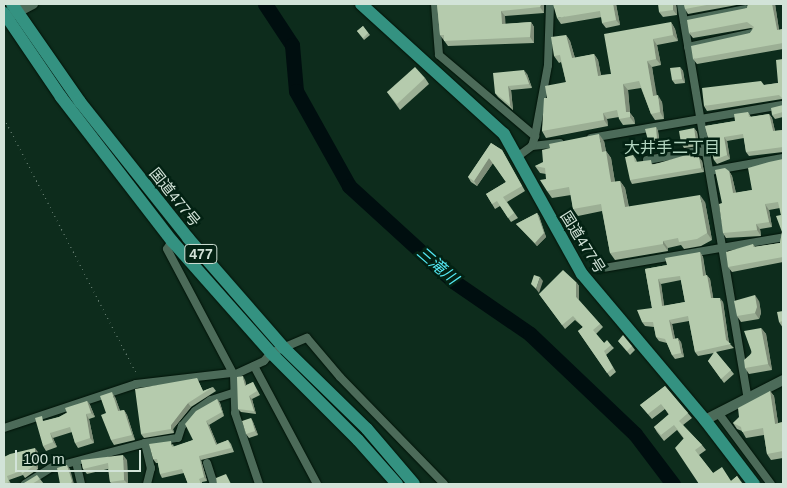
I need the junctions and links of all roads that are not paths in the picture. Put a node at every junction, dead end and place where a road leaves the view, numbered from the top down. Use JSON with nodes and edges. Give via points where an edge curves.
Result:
{"nodes":[{"id":1,"x":32,"y":4,"type":"edge"},
{"id":2,"x":361,"y":4,"type":"edge"},
{"id":3,"x":435,"y":4,"type":"edge"},
{"id":4,"x":550,"y":4,"type":"edge"},
{"id":5,"x":681,"y":4,"type":"edge"},
{"id":6,"x":749,"y":8,"type":"edge"},
{"id":7,"x":9,"y":13,"type":"edge"},
{"id":8,"x":684,"y":21,"type":"junction"},
{"id":9,"x":752,"y":33,"type":"edge"},
{"id":10,"x":688,"y":47,"type":"junction"},
{"id":11,"x":783,"y":105,"type":"edge"},
{"id":12,"x":701,"y":119,"type":"junction"},
{"id":13,"x":535,"y":136,"type":"junction"},
{"id":14,"x":584,"y":140,"type":"edge"},
{"id":15,"x":567,"y":142,"type":"edge"},
{"id":16,"x":532,"y":146,"type":"junction"},
{"id":17,"x":707,"y":153,"type":"junction"},
{"id":18,"x":518,"y":157,"type":"junction"},
{"id":19,"x":783,"y":158,"type":"edge"},
{"id":20,"x":648,"y":160,"type":"edge"},
{"id":21,"x":710,"y":171,"type":"junction"},
{"id":22,"x":780,"y":238,"type":"edge"},
{"id":23,"x":172,"y":241,"type":"junction"},
{"id":24,"x":723,"y":248,"type":"junction"},
{"id":25,"x":598,"y":269,"type":"dead end"},
{"id":26,"x":284,"y":348,"type":"junction"},
{"id":27,"x":271,"y":353,"type":"junction"},
{"id":28,"x":254,"y":366,"type":"junction"},
{"id":29,"x":232,"y":374,"type":"junction"},
{"id":30,"x":783,"y":380,"type":"edge"},
{"id":31,"x":232,"y":393,"type":"junction"},
{"id":32,"x":748,"y":400,"type":"junction"},
{"id":33,"x":718,"y":414,"type":"junction"},
{"id":34,"x":705,"y":420,"type":"junction"},
{"id":35,"x":4,"y":428,"type":"edge"},
{"id":36,"x":145,"y":443,"type":"junction"},
{"id":37,"x":76,"y":462,"type":"junction"},
{"id":38,"x":207,"y":463,"type":"dead end"},
{"id":39,"x":25,"y":484,"type":"edge"},
{"id":40,"x":81,"y":484,"type":"edge"},
{"id":41,"x":147,"y":484,"type":"edge"},
{"id":42,"x":214,"y":484,"type":"edge"},
{"id":43,"x":259,"y":484,"type":"edge"},
{"id":44,"x":317,"y":484,"type":"edge"},
{"id":45,"x":397,"y":484,"type":"edge"},
{"id":46,"x":414,"y":484,"type":"edge"},
{"id":47,"x":444,"y":484,"type":"edge"},
{"id":48,"x":754,"y":484,"type":"edge"},
{"id":49,"x":771,"y":484,"type":"edge"}],
"edges":[{"from":1,"to":7,"type":"street"},
{"from":2,"to":18,"type":"highway","name":"国道477号","via":[[494,120]]},
{"from":3,"to":13,"type":"street","via":[[439,55]]},
{"from":4,"to":13,"type":"street","via":[[548,65]]},
{"from":5,"to":8,"type":"street"},
{"from":6,"to":8,"type":"street"},
{"from":7,"to":23,"type":"highway","name":"国道477号","number":"477","via":[[61,97]]},
{"from":7,"to":26,"type":"highway","name":"国道477号","number":"477","via":[[136,175]]},
{"from":8,"to":10,"type":"street"},
{"from":9,"to":10,"type":"street"},
{"from":10,"to":12,"type":"street"},
{"from":11,"to":12,"type":"street"},
{"from":12,"to":14,"type":"street"},
{"from":12,"to":17,"type":"street"},
{"from":13,"to":16,"type":"street"},
{"from":15,"to":16,"type":"street"},
{"from":16,"to":18,"type":"street"},
{"from":17,"to":20,"type":"street","via":[[697,151]]},
{"from":17,"to":21,"type":"street"},
{"from":18,"to":34,"type":"highway","name":"国道477号","via":[[582,274]]},
{"from":19,"to":21,"type":"street"},
{"from":21,"to":24,"type":"street"},
{"from":22,"to":24,"type":"street"},
{"from":23,"to":27,"type":"highway","name":"国道477号","number":"477"},
{"from":23,"to":29,"type":"street","via":[[167,249]]},
{"from":24,"to":25,"type":"street"},
{"from":24,"to":32,"type":"street"},
{"from":26,"to":27,"type":"street"},
{"from":26,"to":46,"type":"highway","name":"国道477号","number":"477","via":[[367,429]]},
{"from":26,"to":47,"type":"street","via":[[307,338],[340,377]]},
{"from":27,"to":28,"type":"street"},
{"from":27,"to":45,"type":"highway","name":"国道477号","number":"477"},
{"from":28,"to":29,"type":"street"},
{"from":28,"to":44,"type":"street"},
{"from":29,"to":31,"type":"street"},
{"from":29,"to":35,"type":"street","via":[[143,384]]},
{"from":30,"to":32,"type":"street"},
{"from":31,"to":36,"type":"street","via":[[211,400],[195,411],[182,426],[178,438]]},
{"from":31,"to":43,"type":"street","via":[[235,413]]},
{"from":32,"to":33,"type":"street"},
{"from":33,"to":34,"type":"street"},
{"from":33,"to":49,"type":"street"},
{"from":34,"to":48,"type":"highway","name":"国道477号"},
{"from":36,"to":37,"type":"street"},
{"from":36,"to":41,"type":"street","via":[[151,468]]},
{"from":37,"to":39,"type":"street","via":[[51,468]]},
{"from":37,"to":40,"type":"street"},
{"from":38,"to":42,"type":"street"}]}
